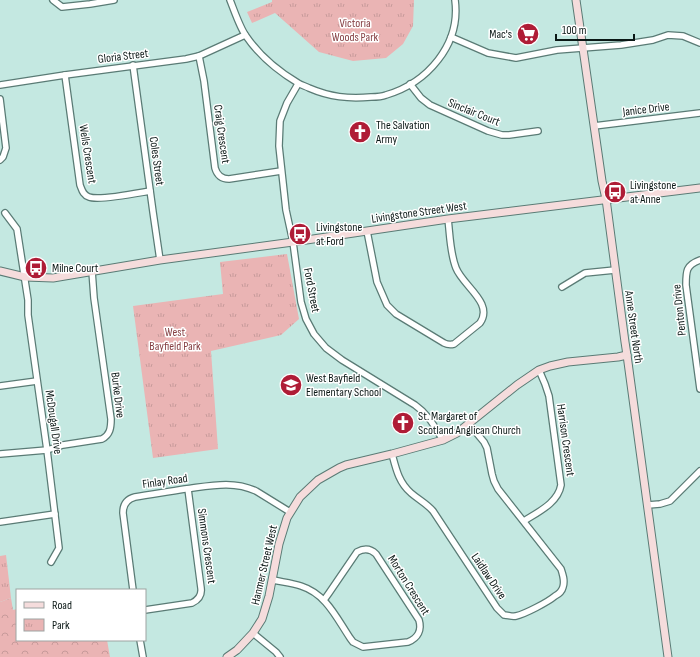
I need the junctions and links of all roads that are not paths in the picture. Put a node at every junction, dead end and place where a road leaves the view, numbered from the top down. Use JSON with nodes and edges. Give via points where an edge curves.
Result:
{"nodes":[{"id":1,"x":53,"y":0,"type":"edge"},
{"id":2,"x":114,"y":0,"type":"edge"},
{"id":3,"x":230,"y":0,"type":"edge"},
{"id":4,"x":455,"y":0,"type":"edge"},
{"id":5,"x":576,"y":0,"type":"edge"},
{"id":6,"x":245,"y":35,"type":"junction"},
{"id":7,"x":451,"y":37,"type":"junction"},
{"id":8,"x":700,"y":43,"type":"edge"},
{"id":9,"x":583,"y":48,"type":"junction"},
{"id":10,"x":199,"y":56,"type":"junction"},
{"id":11,"x":133,"y":65,"type":"junction"},
{"id":12,"x":65,"y":75,"type":"junction"},
{"id":13,"x":298,"y":84,"type":"junction"},
{"id":14,"x":410,"y":84,"type":"junction"},
{"id":15,"x":0,"y":85,"type":"edge"},
{"id":16,"x":0,"y":99,"type":"edge"},
{"id":17,"x":700,"y":113,"type":"edge"},
{"id":18,"x":594,"y":126,"type":"junction"},
{"id":19,"x":538,"y":131,"type":"dead end"},
{"id":20,"x":0,"y":160,"type":"edge"},
{"id":21,"x":281,"y":171,"type":"junction"},
{"id":22,"x":700,"y":188,"type":"edge"},
{"id":23,"x":150,"y":191,"type":"junction"},
{"id":24,"x":606,"y":199,"type":"junction"},
{"id":25,"x":5,"y":213,"type":"dead end"},
{"id":26,"x":448,"y":219,"type":"junction"},
{"id":27,"x":367,"y":231,"type":"junction"},
{"id":28,"x":293,"y":242,"type":"junction"},
{"id":29,"x":160,"y":260,"type":"junction"},
{"id":30,"x":700,"y":260,"type":"edge"},
{"id":31,"x":615,"y":270,"type":"junction"},
{"id":32,"x":0,"y":271,"type":"edge"},
{"id":33,"x":92,"y":271,"type":"junction"},
{"id":34,"x":25,"y":277,"type":"junction"},
{"id":35,"x":562,"y":287,"type":"dead end"},
{"id":36,"x":628,"y":355,"type":"junction"},
{"id":37,"x":539,"y":370,"type":"junction"},
{"id":38,"x":37,"y":381,"type":"junction"},
{"id":39,"x":0,"y":386,"type":"edge"},
{"id":40,"x":700,"y":389,"type":"edge"},
{"id":41,"x":469,"y":424,"type":"junction"},
{"id":42,"x":443,"y":440,"type":"junction"},
{"id":43,"x":47,"y":450,"type":"junction"},
{"id":44,"x":0,"y":454,"type":"edge"},
{"id":45,"x":392,"y":454,"type":"junction"},
{"id":46,"x":700,"y":471,"type":"edge"},
{"id":47,"x":188,"y":489,"type":"junction"},
{"id":48,"x":648,"y":505,"type":"junction"},
{"id":49,"x":290,"y":512,"type":"junction"},
{"id":50,"x":54,"y":514,"type":"junction"},
{"id":51,"x":524,"y":521,"type":"junction"},
{"id":52,"x":0,"y":522,"type":"edge"},
{"id":53,"x":51,"y":562,"type":"dead end"},
{"id":54,"x":273,"y":580,"type":"junction"},
{"id":55,"x":133,"y":589,"type":"edge"},
{"id":56,"x":324,"y":600,"type":"junction"},
{"id":57,"x":146,"y":610,"type":"edge"},
{"id":58,"x":253,"y":633,"type":"junction"},
{"id":59,"x":140,"y":641,"type":"edge"},
{"id":60,"x":143,"y":657,"type":"edge"},
{"id":61,"x":227,"y":657,"type":"edge"},
{"id":62,"x":280,"y":657,"type":"edge"},
{"id":63,"x":668,"y":657,"type":"edge"}],
"edges":[{"from":1,"to":2,"type":"street","via":[[62,7]]},
{"from":3,"to":6,"type":"street"},
{"from":4,"to":7,"type":"street","via":[[456,10]]},
{"from":5,"to":9,"type":"street","name":"Anne Street North"},
{"from":6,"to":10,"type":"street","name":"Gloria Street"},
{"from":6,"to":13,"type":"street","via":[[265,59]]},
{"from":7,"to":9,"type":"street","via":[[488,53],[516,58]]},
{"from":7,"to":14,"type":"street","via":[[436,64]]},
{"from":8,"to":9,"type":"street","via":[[683,36],[668,35],[621,46]]},
{"from":9,"to":18,"type":"street","name":"Anne Street North"},
{"from":10,"to":11,"type":"street","name":"Gloria Street"},
{"from":10,"to":21,"type":"street","name":"Craig Crescent","via":[[217,174],[229,179]]},
{"from":11,"to":12,"type":"street","name":"Gloria Street"},
{"from":11,"to":23,"type":"street","name":"Coles Street"},
{"from":12,"to":15,"type":"street","name":"Gloria Street"},
{"from":12,"to":23,"type":"street","name":"Wells Crescent","via":[[80,185],[85,195],[94,198]]},
{"from":13,"to":14,"type":"street","via":[[330,96],[360,98],[385,96]]},
{"from":13,"to":21,"type":"street","name":"Ford Street","via":[[280,121]]},
{"from":14,"to":19,"type":"street","name":"Sinclair Court","via":[[430,105],[488,131],[509,135]]},
{"from":16,"to":20,"type":"street","via":[[6,148]]},
{"from":17,"to":18,"type":"street","name":"Janice Drive"},
{"from":18,"to":24,"type":"street","name":"Anne Street North"},
{"from":21,"to":28,"type":"street","name":"Ford Street"},
{"from":22,"to":24,"type":"street","name":"Livingstone Street West"},
{"from":23,"to":29,"type":"street","name":"Coles Street"},
{"from":24,"to":26,"type":"street","name":"Livingstone Street West"},
{"from":24,"to":31,"type":"street","name":"Anne Street North"},
{"from":25,"to":34,"type":"street","via":[[17,230]]},
{"from":26,"to":27,"type":"street","name":"Livingstone Street West"},
{"from":26,"to":27,"type":"street","via":[[455,267],[484,307],[483,320],[451,345],[396,314],[386,304],[377,282]]},
{"from":27,"to":28,"type":"street","name":"Livingstone Street West"},
{"from":28,"to":29,"type":"street","name":"Livingstone Street West"},
{"from":28,"to":42,"type":"street","name":"Ford Street","via":[[301,302],[314,334],[326,348],[342,360],[421,409]]},
{"from":29,"to":33,"type":"street","name":"Livingstone Street West"},
{"from":30,"to":40,"type":"street","name":"Penton Drive","via":[[692,262],[686,272]]},
{"from":31,"to":35,"type":"street","via":[[585,273]]},
{"from":31,"to":36,"type":"street","name":"Anne Street North"},
{"from":32,"to":34,"type":"street","name":"Livingstone Street West"},
{"from":33,"to":34,"type":"street","name":"Livingstone Street West","via":[[54,278]]},
{"from":33,"to":43,"type":"street","name":"Burke Drive","via":[[111,419],[110,430],[102,439]]},
{"from":34,"to":38,"type":"street","name":"McDougall Drive"},
{"from":36,"to":37,"type":"street","name":"Hanmer Street West","via":[[568,362]]},
{"from":36,"to":48,"type":"street","name":"Anne Street North"},
{"from":37,"to":41,"type":"street","name":"Hanmer Street West"},
{"from":37,"to":51,"type":"street","name":"Harrison Crescent","via":[[549,396],[561,485],[556,498]]},
{"from":38,"to":39,"type":"street"},
{"from":38,"to":43,"type":"street","name":"McDougall Drive"},
{"from":41,"to":42,"type":"street","name":"Hanmer Street West"},
{"from":41,"to":51,"type":"street","name":"Laidlaw Drive","via":[[487,448],[498,489]]},
{"from":42,"to":45,"type":"street","name":"Hanmer Street West"},
{"from":43,"to":44,"type":"street","name":"Burke Drive"},
{"from":43,"to":50,"type":"street","name":"McDougall Drive"},
{"from":45,"to":49,"type":"street","name":"Hanmer Street West","via":[[346,465],[330,472],[300,497]]},
{"from":45,"to":51,"type":"street","name":"Laidlaw Drive","via":[[404,486],[429,507],[504,615],[515,616],[528,611],[556,596],[563,586],[561,569]]},
{"from":46,"to":48,"type":"street","via":[[670,501]]},
{"from":47,"to":49,"type":"street","name":"Finlay Road","via":[[216,485],[244,486]]},
{"from":47,"to":55,"type":"street","name":"Finlay Road","via":[[135,496],[124,506]]},
{"from":47,"to":57,"type":"street","name":"Simmons Crescent","via":[[201,594],[192,603]]},
{"from":48,"to":63,"type":"street","name":"Anne Street North"},
{"from":49,"to":54,"type":"street","name":"Hanmer Street West","via":[[282,535]]},
{"from":50,"to":52,"type":"street"},
{"from":50,"to":53,"type":"street","name":"McDougall Drive","via":[[59,548]]},
{"from":54,"to":56,"type":"street","name":"Morton Crescent","via":[[301,586]]},
{"from":54,"to":58,"type":"street","name":"Hanmer Street West","via":[[265,611]]},
{"from":56,"to":56,"type":"street","name":"Morton Crescent","via":[[350,638],[358,645],[367,647],[408,642],[419,633],[419,620],[376,554],[369,549],[357,552]]},
{"from":58,"to":61,"type":"street","name":"Hanmer Street West"},
{"from":58,"to":62,"type":"street"},
{"from":59,"to":60,"type":"street"}]}
